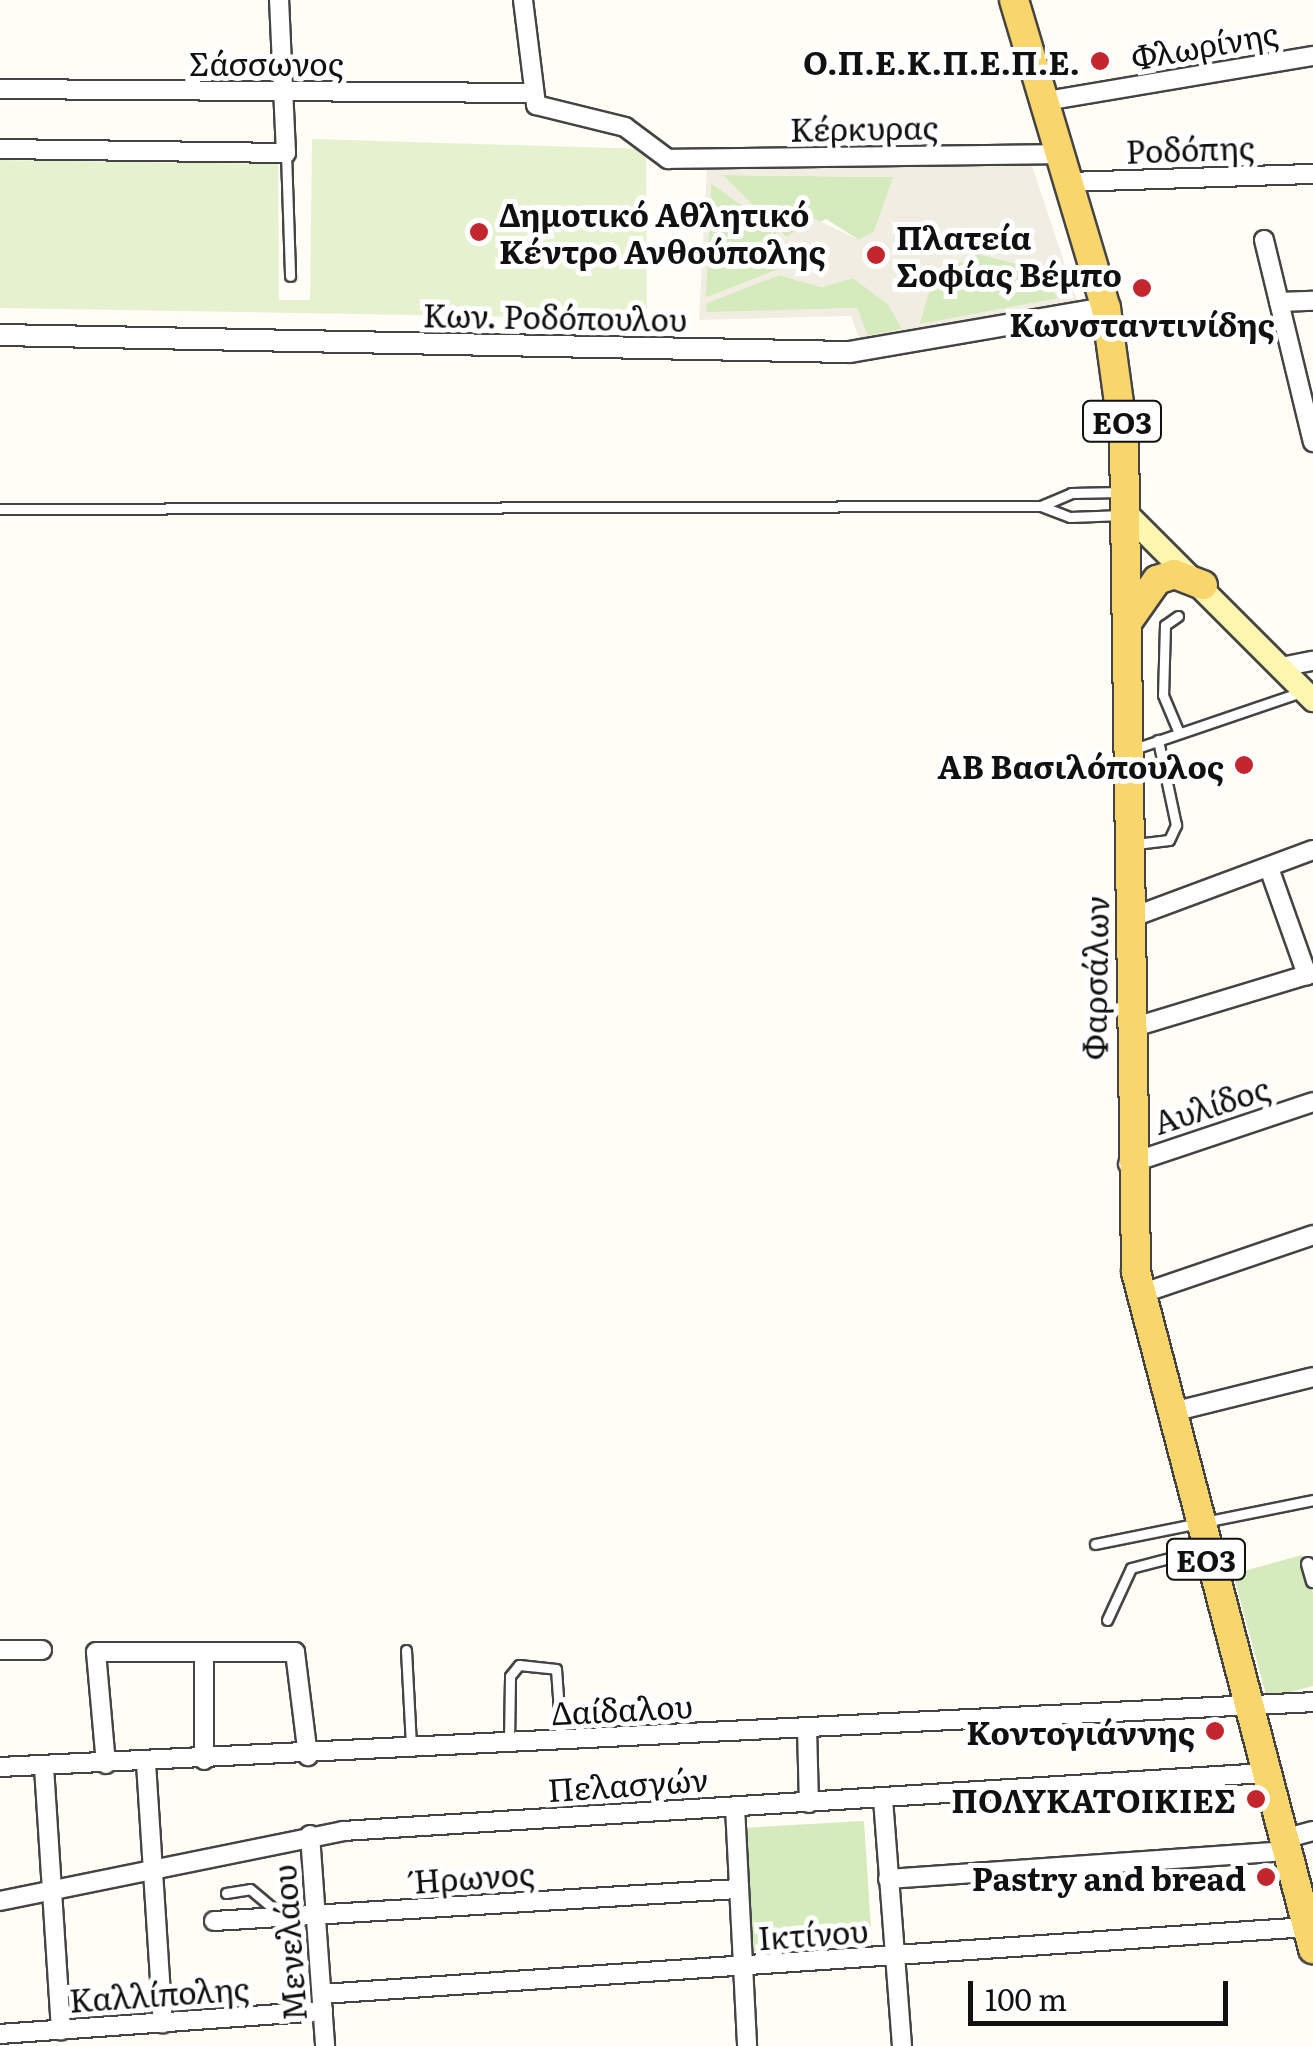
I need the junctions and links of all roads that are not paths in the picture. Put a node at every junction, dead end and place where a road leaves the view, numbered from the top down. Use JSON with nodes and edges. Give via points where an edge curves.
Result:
{"nodes":[{"id":1,"x":279,"y":0,"type":"edge"},
{"id":2,"x":523,"y":0,"type":"edge"},
{"id":3,"x":1014,"y":0,"type":"edge"},
{"id":4,"x":1313,"y":56,"type":"edge"},
{"id":5,"x":0,"y":89,"type":"edge"},
{"id":6,"x":279,"y":92,"type":"junction"},
{"id":7,"x":531,"y":93,"type":"junction"},
{"id":8,"x":1046,"y":101,"type":"junction"},
{"id":9,"x":0,"y":149,"type":"edge"},
{"id":10,"x":286,"y":153,"type":"junction"},
{"id":11,"x":1060,"y":154,"type":"junction"},
{"id":12,"x":1313,"y":174,"type":"edge"},
{"id":13,"x":1068,"y":182,"type":"junction"},
{"id":14,"x":1264,"y":240,"type":"dead end"},
{"id":15,"x":290,"y":276,"type":"dead end"},
{"id":16,"x":1313,"y":301,"type":"edge"},
{"id":17,"x":1278,"y":302,"type":"junction"},
{"id":18,"x":1106,"y":308,"type":"junction"},
{"id":19,"x":0,"y":335,"type":"edge"},
{"id":20,"x":1313,"y":442,"type":"edge"},
{"id":21,"x":1128,"y":503,"type":"junction"},
{"id":22,"x":1041,"y":506,"type":"junction"},
{"id":23,"x":0,"y":509,"type":"edge"},
{"id":24,"x":1202,"y":585,"type":"junction"},
{"id":25,"x":1178,"y":616,"type":"dead end"},
{"id":26,"x":1128,"y":621,"type":"junction"},
{"id":27,"x":1313,"y":660,"type":"edge"},
{"id":28,"x":1281,"y":667,"type":"junction"},
{"id":29,"x":1308,"y":696,"type":"edge"},
{"id":30,"x":1179,"y":733,"type":"junction"},
{"id":31,"x":1158,"y":740,"type":"junction"},
{"id":32,"x":1131,"y":750,"type":"junction"},
{"id":33,"x":1132,"y":844,"type":"junction"},
{"id":34,"x":1313,"y":850,"type":"edge"},
{"id":35,"x":1269,"y":868,"type":"junction"},
{"id":36,"x":1130,"y":918,"type":"junction"},
{"id":37,"x":1310,"y":974,"type":"edge"},
{"id":38,"x":1127,"y":1030,"type":"junction"},
{"id":39,"x":1313,"y":1102,"type":"edge"},
{"id":40,"x":1128,"y":1164,"type":"junction"},
{"id":41,"x":1313,"y":1235,"type":"edge"},
{"id":42,"x":1140,"y":1294,"type":"junction"},
{"id":43,"x":1313,"y":1377,"type":"edge"},
{"id":44,"x":1168,"y":1413,"type":"junction"},
{"id":45,"x":1313,"y":1500,"type":"edge"},
{"id":46,"x":1196,"y":1522,"type":"junction"},
{"id":47,"x":1096,"y":1544,"type":"dead end"},
{"id":48,"x":1204,"y":1550,"type":"junction"},
{"id":49,"x":1308,"y":1564,"type":"dead end"},
{"id":50,"x":1313,"y":1580,"type":"edge"},
{"id":51,"x":1107,"y":1620,"type":"dead end"},
{"id":52,"x":0,"y":1650,"type":"edge"},
{"id":53,"x":42,"y":1650,"type":"dead end"},
{"id":54,"x":406,"y":1650,"type":"dead end"},
{"id":55,"x":204,"y":1652,"type":"junction"},
{"id":56,"x":1313,"y":1702,"type":"edge"},
{"id":57,"x":1247,"y":1706,"type":"junction"},
{"id":58,"x":807,"y":1728,"type":"junction"},
{"id":59,"x":561,"y":1742,"type":"junction"},
{"id":60,"x":509,"y":1745,"type":"junction"},
{"id":61,"x":412,"y":1750,"type":"junction"},
{"id":62,"x":308,"y":1756,"type":"junction"},
{"id":63,"x":204,"y":1760,"type":"junction"},
{"id":64,"x":146,"y":1763,"type":"junction"},
{"id":65,"x":106,"y":1764,"type":"junction"},
{"id":66,"x":44,"y":1767,"type":"junction"},
{"id":67,"x":0,"y":1768,"type":"edge"},
{"id":68,"x":1266,"y":1773,"type":"junction"},
{"id":69,"x":884,"y":1799,"type":"junction"},
{"id":70,"x":810,"y":1802,"type":"junction"},
{"id":71,"x":735,"y":1807,"type":"junction"},
{"id":72,"x":1313,"y":1830,"type":"edge"},
{"id":73,"x":310,"y":1836,"type":"junction"},
{"id":74,"x":1285,"y":1845,"type":"junction"},
{"id":75,"x":152,"y":1872,"type":"junction"},
{"id":76,"x":888,"y":1879,"type":"junction"},
{"id":77,"x":737,"y":1889,"type":"junction"},
{"id":78,"x":56,"y":1892,"type":"junction"},
{"id":79,"x":226,"y":1893,"type":"dead end"},
{"id":80,"x":0,"y":1900,"type":"edge"},
{"id":81,"x":282,"y":1916,"type":"junction"},
{"id":82,"x":316,"y":1916,"type":"junction"},
{"id":83,"x":214,"y":1921,"type":"dead end"},
{"id":84,"x":1310,"y":1938,"type":"edge"},
{"id":85,"x":894,"y":1958,"type":"junction"},
{"id":86,"x":741,"y":1968,"type":"junction"},
{"id":87,"x":322,"y":2003,"type":"junction"},
{"id":88,"x":164,"y":2023,"type":"junction"},
{"id":89,"x":61,"y":2030,"type":"junction"},
{"id":90,"x":0,"y":2034,"type":"edge"},
{"id":91,"x":325,"y":2046,"type":"edge"},
{"id":92,"x":747,"y":2046,"type":"edge"},
{"id":93,"x":902,"y":2046,"type":"edge"}],
"edges":[{"from":1,"to":6,"type":"street"},
{"from":2,"to":7,"type":"street"},
{"from":3,"to":8,"type":"main road","name":"Φαρσάλων","number":"ΕΟ3"},
{"from":4,"to":8,"type":"street","name":"Φλωρίνης"},
{"from":5,"to":6,"type":"street","name":"Σάσσωνος"},
{"from":6,"to":7,"type":"street","name":"Σάσσωνος"},
{"from":6,"to":10,"type":"street"},
{"from":7,"to":11,"type":"street","name":"Κέρκυρας","via":[[544,110],[626,127],[668,159]]},
{"from":8,"to":11,"type":"main road","name":"Φαρσάλων","number":"ΕΟ3"},
{"from":9,"to":10,"type":"street"},
{"from":10,"to":15,"type":"lane"},
{"from":11,"to":13,"type":"main road","name":"Φαρσάλων","number":"ΕΟ3"},
{"from":12,"to":13,"type":"street","name":"Ροδόπης"},
{"from":13,"to":18,"type":"main road","name":"Φαρσάλων","number":"ΕΟ3"},
{"from":14,"to":17,"type":"street"},
{"from":16,"to":17,"type":"street"},
{"from":17,"to":20,"type":"street"},
{"from":18,"to":19,"type":"street","name":"Κων. Ροδόπουλου","via":[[850,352]]},
{"from":18,"to":21,"type":"main road","name":"Φαρσάλων","number":"ΕΟ3"},
{"from":21,"to":22,"type":"lane","via":[[1072,493]]},
{"from":21,"to":22,"type":"lane","via":[[1070,517]]},
{"from":21,"to":24,"type":"main road"},
{"from":21,"to":26,"type":"main road","name":"Φαρσάλων","number":"ΕΟ3"},
{"from":22,"to":23,"type":"lane"},
{"from":24,"to":26,"type":"main road","via":[[1174,574],[1157,580]]},
{"from":24,"to":28,"type":"main road"},
{"from":25,"to":30,"type":"lane","via":[[1165,626],[1163,703]]},
{"from":26,"to":32,"type":"main road","name":"Φαρσάλων","number":"ΕΟ3"},
{"from":27,"to":28,"type":"street"},
{"from":28,"to":29,"type":"main road"},
{"from":29,"to":30,"type":"lane"},
{"from":30,"to":31,"type":"lane"},
{"from":31,"to":32,"type":"lane"},
{"from":31,"to":33,"type":"lane","via":[[1174,835]]},
{"from":32,"to":33,"type":"main road","name":"Φαρσάλων","number":"ΕΟ3"},
{"from":33,"to":36,"type":"main road","name":"Φαρσάλων","number":"ΕΟ3"},
{"from":34,"to":35,"type":"street"},
{"from":35,"to":36,"type":"street"},
{"from":35,"to":37,"type":"street"},
{"from":36,"to":38,"type":"main road","name":"Φαρσάλων","number":"ΕΟ3"},
{"from":37,"to":38,"type":"street"},
{"from":38,"to":40,"type":"main road","name":"Φαρσάλων","number":"ΕΟ3"},
{"from":39,"to":40,"type":"street","name":"Αυλίδος"},
{"from":40,"to":42,"type":"main road","name":"Φαρσάλων","number":"ΕΟ3"},
{"from":41,"to":42,"type":"street"},
{"from":42,"to":44,"type":"main road","name":"Φαρσάλων","number":"ΕΟ3"},
{"from":43,"to":44,"type":"street"},
{"from":44,"to":46,"type":"main road","name":"Φαρσάλων","number":"ΕΟ3"},
{"from":45,"to":46,"type":"lane"},
{"from":46,"to":47,"type":"lane"},
{"from":46,"to":48,"type":"main road","name":"Φαρσάλων","number":"ΕΟ3"},
{"from":48,"to":51,"type":"lane","via":[[1131,1568]]},
{"from":48,"to":57,"type":"main road","name":"Φαρσάλων","number":"ΕΟ3"},
{"from":49,"to":50,"type":"street"},
{"from":52,"to":53,"type":"street"},
{"from":54,"to":61,"type":"lane"},
{"from":55,"to":62,"type":"street","via":[[300,1658]]},
{"from":55,"to":63,"type":"street"},
{"from":55,"to":65,"type":"street","via":[[96,1652]]},
{"from":56,"to":57,"type":"street","name":"Δαίδαλου"},
{"from":57,"to":58,"type":"street","name":"Δαίδαλου"},
{"from":57,"to":68,"type":"main road","name":"Φαρσάλων","number":"ΕΟ3"},
{"from":58,"to":59,"type":"street","name":"Δαίδαλου"},
{"from":58,"to":70,"type":"street"},
{"from":59,"to":60,"type":"street","name":"Δαίδαλου"},
{"from":59,"to":60,"type":"lane","via":[[556,1669],[519,1665],[510,1676]]},
{"from":60,"to":61,"type":"street","name":"Δαίδαλου"},
{"from":61,"to":62,"type":"street","name":"Δαίδαλου"},
{"from":62,"to":63,"type":"street","name":"Δαίδαλου"},
{"from":63,"to":64,"type":"street","name":"Δαίδαλου"},
{"from":64,"to":65,"type":"street","name":"Δαίδαλου"},
{"from":64,"to":75,"type":"street"},
{"from":65,"to":66,"type":"street","name":"Δαίδαλου"},
{"from":66,"to":67,"type":"street","name":"Δαίδαλου"},
{"from":66,"to":78,"type":"street"},
{"from":68,"to":69,"type":"street","name":"Πελασγών"},
{"from":68,"to":74,"type":"main road","name":"Φαρσάλων","number":"ΕΟ3"},
{"from":69,"to":70,"type":"street","name":"Πελασγών"},
{"from":69,"to":76,"type":"street"},
{"from":70,"to":71,"type":"street","name":"Πελασγών"},
{"from":71,"to":73,"type":"street","name":"Πελασγών"},
{"from":71,"to":77,"type":"street"},
{"from":72,"to":74,"type":"street"},
{"from":73,"to":75,"type":"street","name":"Πελασγών"},
{"from":73,"to":82,"type":"street","name":"Μενελάου"},
{"from":74,"to":76,"type":"street"},
{"from":74,"to":84,"type":"main road","name":"Φαρσάλων","number":"ΕΟ3"},
{"from":75,"to":78,"type":"street","name":"Πελασγών"},
{"from":75,"to":88,"type":"street"},
{"from":76,"to":85,"type":"street"},
{"from":77,"to":82,"type":"street","name":"Ήρωνος"},
{"from":77,"to":86,"type":"street"},
{"from":78,"to":80,"type":"street","name":"Πελασγών"},
{"from":78,"to":89,"type":"street"},
{"from":79,"to":81,"type":"lane","via":[[250,1889]]},
{"from":81,"to":82,"type":"street","name":"Ήρωνος"},
{"from":81,"to":83,"type":"street","name":"Ήρωνος"},
{"from":82,"to":87,"type":"street","name":"Μενελάου"},
{"from":84,"to":85,"type":"street","name":"Ικτίνου"},
{"from":85,"to":86,"type":"street","name":"Ικτίνου"},
{"from":85,"to":93,"type":"street"},
{"from":86,"to":87,"type":"street","name":"Ικτίνου"},
{"from":86,"to":92,"type":"street"},
{"from":87,"to":88,"type":"street","name":"Καλλίπολης"},
{"from":87,"to":91,"type":"street","name":"Μενελάου"},
{"from":88,"to":89,"type":"street","name":"Καλλίπολης"},
{"from":89,"to":90,"type":"street","name":"Καλλίπολης"}]}
